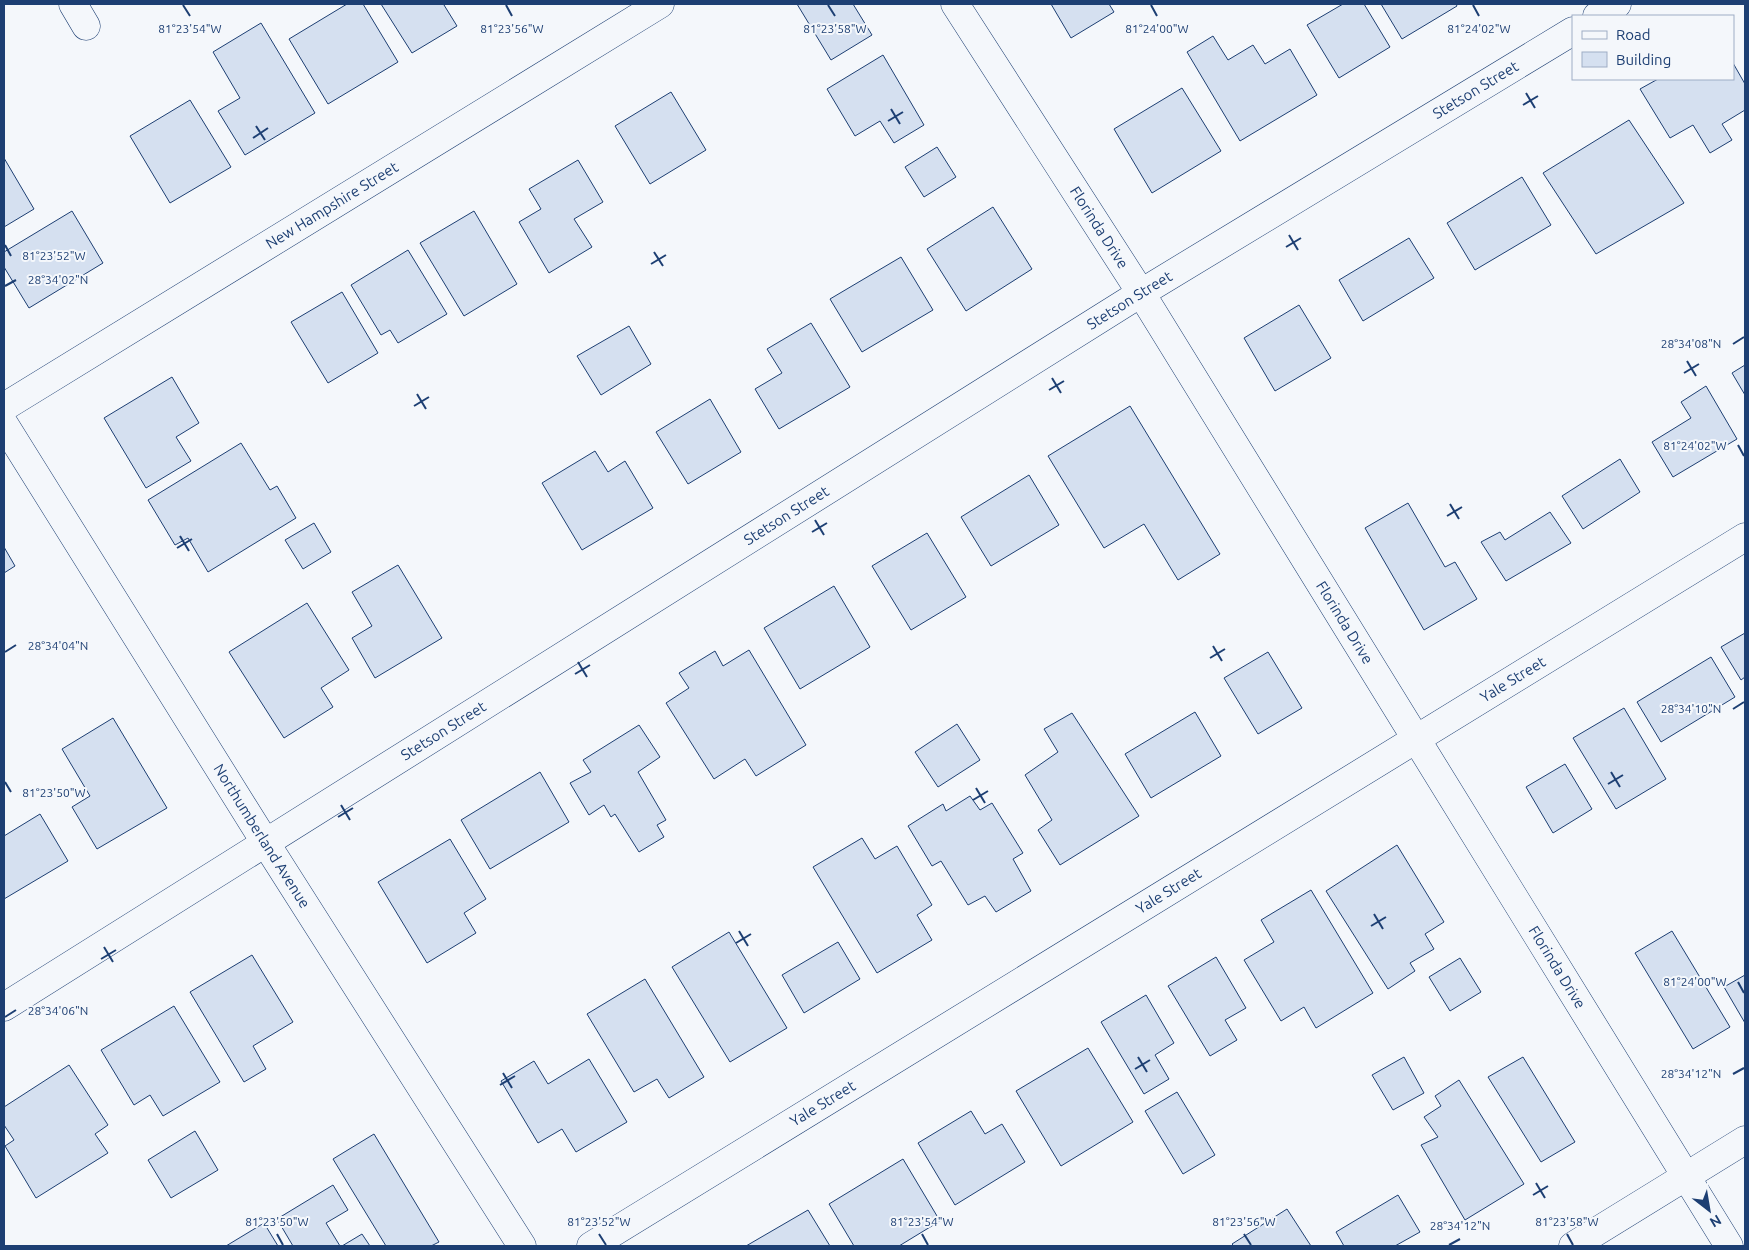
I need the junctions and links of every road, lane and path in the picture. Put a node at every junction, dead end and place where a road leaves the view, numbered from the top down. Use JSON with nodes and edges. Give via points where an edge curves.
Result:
{"nodes":[{"id":1,"x":955,"y":4,"type":"edge"},
{"id":2,"x":1618,"y":4,"type":"edge"},
{"id":3,"x":645,"y":8,"type":"edge"},
{"id":4,"x":1599,"y":15,"type":"edge"},
{"id":5,"x":1572,"y":32,"type":"edge"},
{"id":6,"x":1141,"y":292,"type":"junction"},
{"id":7,"x":4,"y":407,"type":"edge"},
{"id":8,"x":4,"y":424,"type":"edge"},
{"id":9,"x":1745,"y":537,"type":"edge"},
{"id":10,"x":1417,"y":738,"type":"junction"},
{"id":11,"x":266,"y":842,"type":"junction"},
{"id":12,"x":4,"y":1007,"type":"edge"},
{"id":13,"x":1745,"y":1140,"type":"edge"},
{"id":14,"x":1685,"y":1177,"type":"junction"},
{"id":15,"x":522,"y":1246,"type":"edge"},
{"id":16,"x":591,"y":1246,"type":"edge"},
{"id":17,"x":1574,"y":1246,"type":"edge"},
{"id":18,"x":1729,"y":1246,"type":"edge"}],
"edges":[{"from":1,"to":6,"type":"street","name":"Florinda Drive"},
{"from":2,"to":4,"type":"street"},
{"from":3,"to":7,"type":"street","name":"New Hampshire Street"},
{"from":5,"to":6,"type":"street","name":"Stetson Street"},
{"from":6,"to":10,"type":"street","name":"Florinda Drive"},
{"from":6,"to":11,"type":"street","name":"Stetson Street"},
{"from":8,"to":11,"type":"street","name":"Northumberland Avenue"},
{"from":9,"to":10,"type":"street","name":"Yale Street"},
{"from":10,"to":14,"type":"street","name":"Florinda Drive"},
{"from":10,"to":16,"type":"street","name":"Yale Street"},
{"from":11,"to":12,"type":"street","name":"Stetson Street"},
{"from":11,"to":15,"type":"street","name":"Northumberland Avenue"},
{"from":13,"to":14,"type":"street"},
{"from":14,"to":17,"type":"street"},
{"from":14,"to":18,"type":"street","name":"Florinda Drive"}]}
